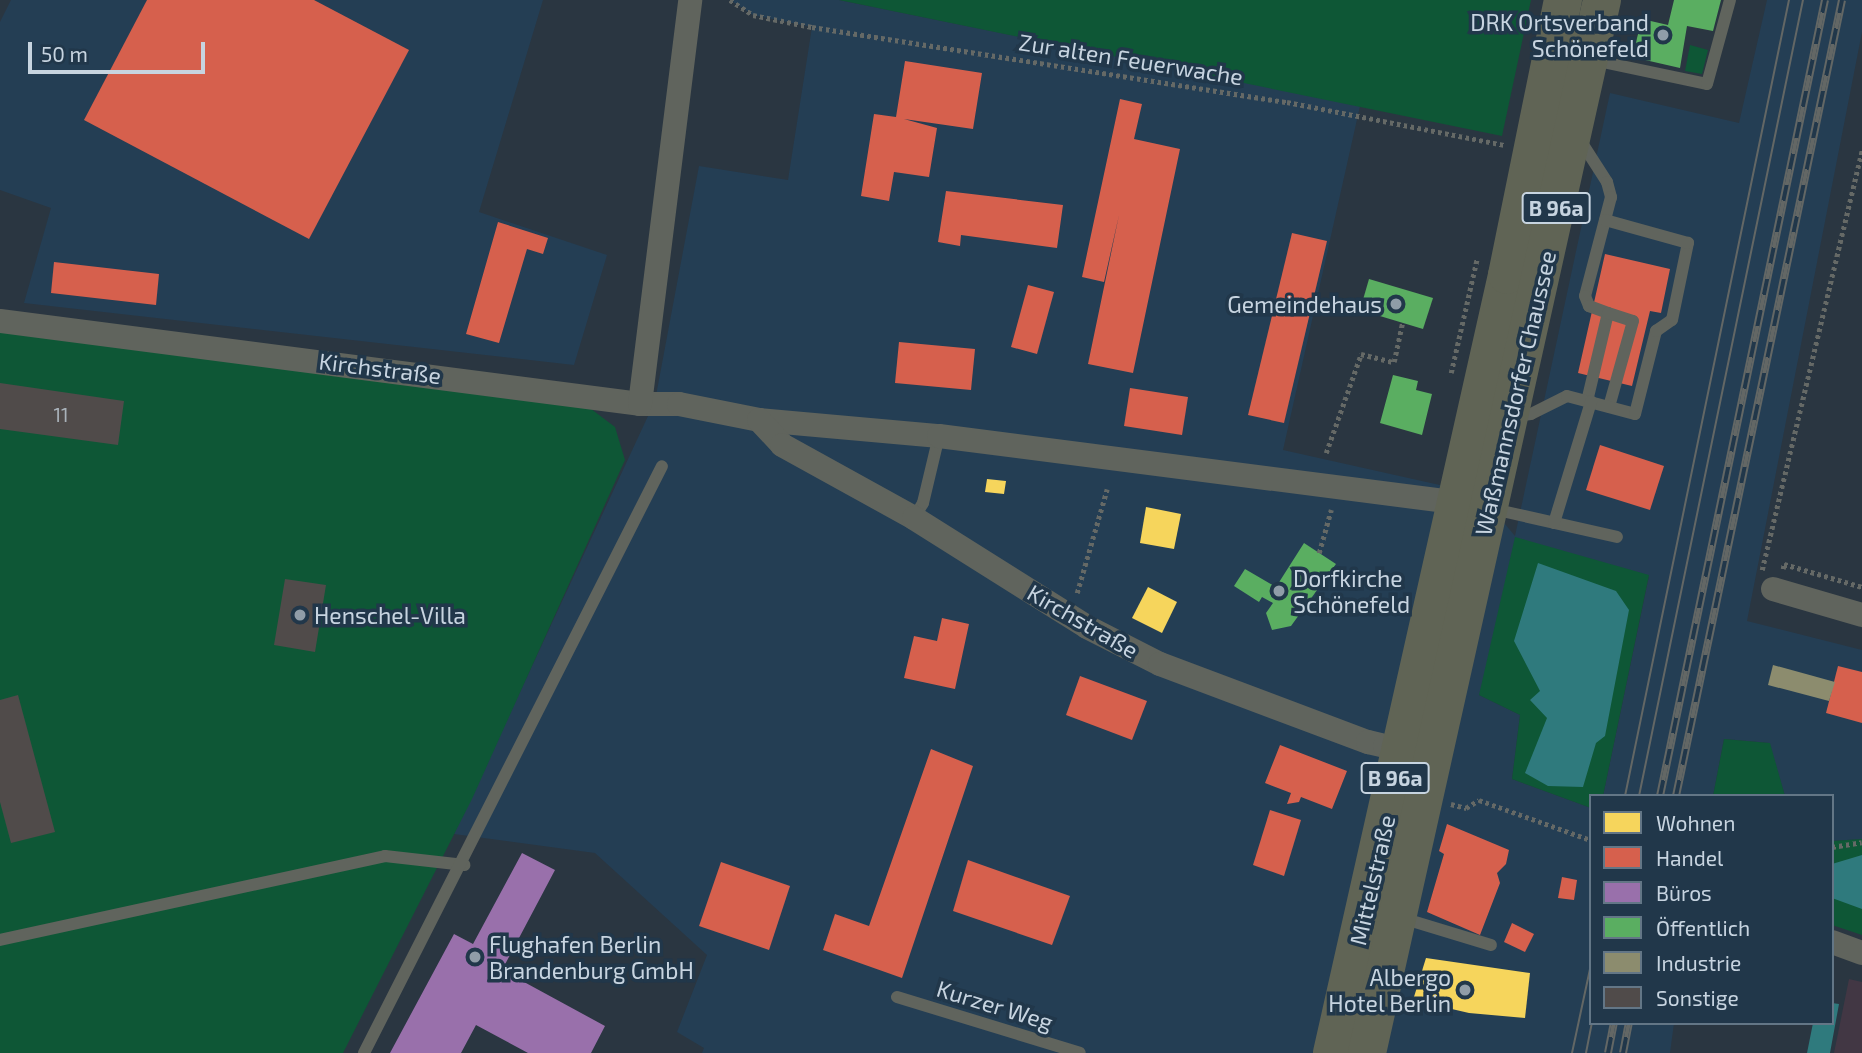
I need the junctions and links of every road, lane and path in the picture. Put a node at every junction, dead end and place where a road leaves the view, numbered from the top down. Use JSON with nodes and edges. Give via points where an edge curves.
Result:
{"nodes":[{"id":1,"x":690,"y":0,"type":"edge"},
{"id":2,"x":730,"y":0,"type":"edge"},
{"id":3,"x":1563,"y":0,"type":"edge"},
{"id":4,"x":1602,"y":0,"type":"edge"},
{"id":5,"x":1730,"y":0,"type":"edge"},
{"id":6,"x":1590,"y":59,"type":"junction"},
{"id":7,"x":1574,"y":130,"type":"junction"},
{"id":8,"x":1529,"y":149,"type":"junction"},
{"id":9,"x":1862,"y":149,"type":"edge"},
{"id":10,"x":1605,"y":220,"type":"junction"},
{"id":11,"x":1608,"y":313,"type":"junction"},
{"id":12,"x":0,"y":321,"type":"edge"},
{"id":13,"x":1402,"y":323,"type":"dead end"},
{"id":14,"x":1589,"y":402,"type":"junction"},
{"id":15,"x":640,"y":404,"type":"junction"},
{"id":16,"x":1609,"y":407,"type":"junction"},
{"id":17,"x":1512,"y":416,"type":"junction"},
{"id":18,"x":759,"y":419,"type":"junction"},
{"id":19,"x":939,"y":436,"type":"junction"},
{"id":20,"x":1326,"y":453,"type":"dead end"},
{"id":21,"x":662,"y":466,"type":"dead end"},
{"id":22,"x":1334,"y":485,"type":"junction"},
{"id":23,"x":1107,"y":489,"type":"dead end"},
{"id":24,"x":1473,"y":505,"type":"junction"},
{"id":25,"x":914,"y":518,"type":"junction"},
{"id":26,"x":1554,"y":523,"type":"junction"},
{"id":27,"x":1617,"y":537,"type":"dead end"},
{"id":28,"x":1319,"y":553,"type":"dead end"},
{"id":29,"x":1773,"y":589,"type":"joint"},
{"id":30,"x":1087,"y":603,"type":"dead end"},
{"id":31,"x":1862,"y":615,"type":"edge"},
{"id":32,"x":1421,"y":740,"type":"junction"},
{"id":33,"x":1435,"y":794,"type":"junction"},
{"id":34,"x":1589,"y":839,"type":"edge"},
{"id":35,"x":1862,"y":842,"type":"edge"},
{"id":36,"x":1834,"y":847,"type":"edge"},
{"id":37,"x":464,"y":865,"type":"junction"},
{"id":38,"x":1398,"y":916,"type":"junction"},
{"id":39,"x":0,"y":940,"type":"edge"},
{"id":40,"x":1834,"y":943,"type":"edge"},
{"id":41,"x":1491,"y":945,"type":"dead end"},
{"id":42,"x":1862,"y":953,"type":"edge"},
{"id":43,"x":897,"y":998,"type":"dead end"},
{"id":44,"x":365,"y":1053,"type":"edge"},
{"id":45,"x":1080,"y":1053,"type":"edge"},
{"id":46,"x":1332,"y":1053,"type":"edge"},
{"id":47,"x":1367,"y":1053,"type":"edge"}],
"edges":[{"from":1,"to":15,"type":"street"},
{"from":2,"to":8,"type":"path","name":"Zur alten Feuerwache","via":[[753,15],[813,27],[1287,102]]},
{"from":3,"to":8,"type":"main road","name":"Waßmannsdorfer Chaussee","number":"B 96a"},
{"from":4,"to":6,"type":"main road","name":"Waßmannsdorfer Chaussee","number":"B 96a"},
{"from":5,"to":6,"type":"lane","via":[[1707,84]]},
{"from":6,"to":7,"type":"main road","name":"Waßmannsdorfer Chaussee","number":"B 96a"},
{"from":7,"to":10,"type":"lane","via":[[1607,182],[1611,197]]},
{"from":7,"to":17,"type":"main road","name":"Waßmannsdorfer Chaussee","number":"B 96a"},
{"from":8,"to":24,"type":"main road","name":"Waßmannsdorfer Chaussee","number":"B 96a"},
{"from":9,"to":29,"type":"path","via":[[1764,553],[1760,584]]},
{"from":10,"to":11,"type":"lane","via":[[1585,296],[1589,306]]},
{"from":10,"to":16,"type":"lane","via":[[1688,243],[1672,320],[1656,331],[1635,414]]},
{"from":11,"to":14,"type":"lane"},
{"from":11,"to":16,"type":"lane","via":[[1633,321]]},
{"from":12,"to":15,"type":"street","name":"Kirchstraße"},
{"from":13,"to":20,"type":"path","via":[[1394,362],[1361,354]]},
{"from":14,"to":16,"type":"lane"},
{"from":14,"to":17,"type":"lane","via":[[1567,396],[1531,414]]},
{"from":14,"to":26,"type":"lane"},
{"from":15,"to":18,"type":"street","name":"Kirchstraße","via":[[679,404]]},
{"from":17,"to":24,"type":"main road","name":"Waßmannsdorfer Chaussee","number":"B 96a"},
{"from":18,"to":19,"type":"street","name":"Kirchstraße"},
{"from":18,"to":25,"type":"street","name":"Kirchstraße","via":[[782,445]]},
{"from":19,"to":22,"type":"street","name":"Kirchstraße"},
{"from":19,"to":25,"type":"lane","via":[[923,503]]},
{"from":21,"to":37,"type":"lane"},
{"from":22,"to":24,"type":"street","name":"Kirchstraße"},
{"from":22,"to":28,"type":"path"},
{"from":23,"to":30,"type":"path","via":[[1076,596]]},
{"from":24,"to":26,"type":"lane"},
{"from":24,"to":32,"type":"main road","name":"Waßmannsdorfer Chaussee","number":"B 96a"},
{"from":25,"to":32,"type":"street","name":"Kirchstraße","via":[[1087,627],[1160,664],[1368,742],[1385,746]]},
{"from":26,"to":27,"type":"lane"},
{"from":29,"to":31,"type":"street"},
{"from":32,"to":33,"type":"main road","name":"Waßmannsdorfer Chaussee","number":"B 96a"},
{"from":32,"to":46,"type":"main road","name":"Mittelstraße","number":"B 96a"},
{"from":33,"to":34,"type":"path","via":[[1465,808],[1479,800]]},
{"from":33,"to":38,"type":"main road","name":"Mittelstraße","number":"B 96a"},
{"from":35,"to":36,"type":"path"},
{"from":37,"to":39,"type":"lane","via":[[385,856]]},
{"from":37,"to":44,"type":"lane"},
{"from":38,"to":41,"type":"lane"},
{"from":38,"to":47,"type":"main road","name":"Mittelstraße","number":"B 96a"},
{"from":40,"to":42,"type":"street"},
{"from":43,"to":45,"type":"lane","name":"Kurzer Weg"}]}
